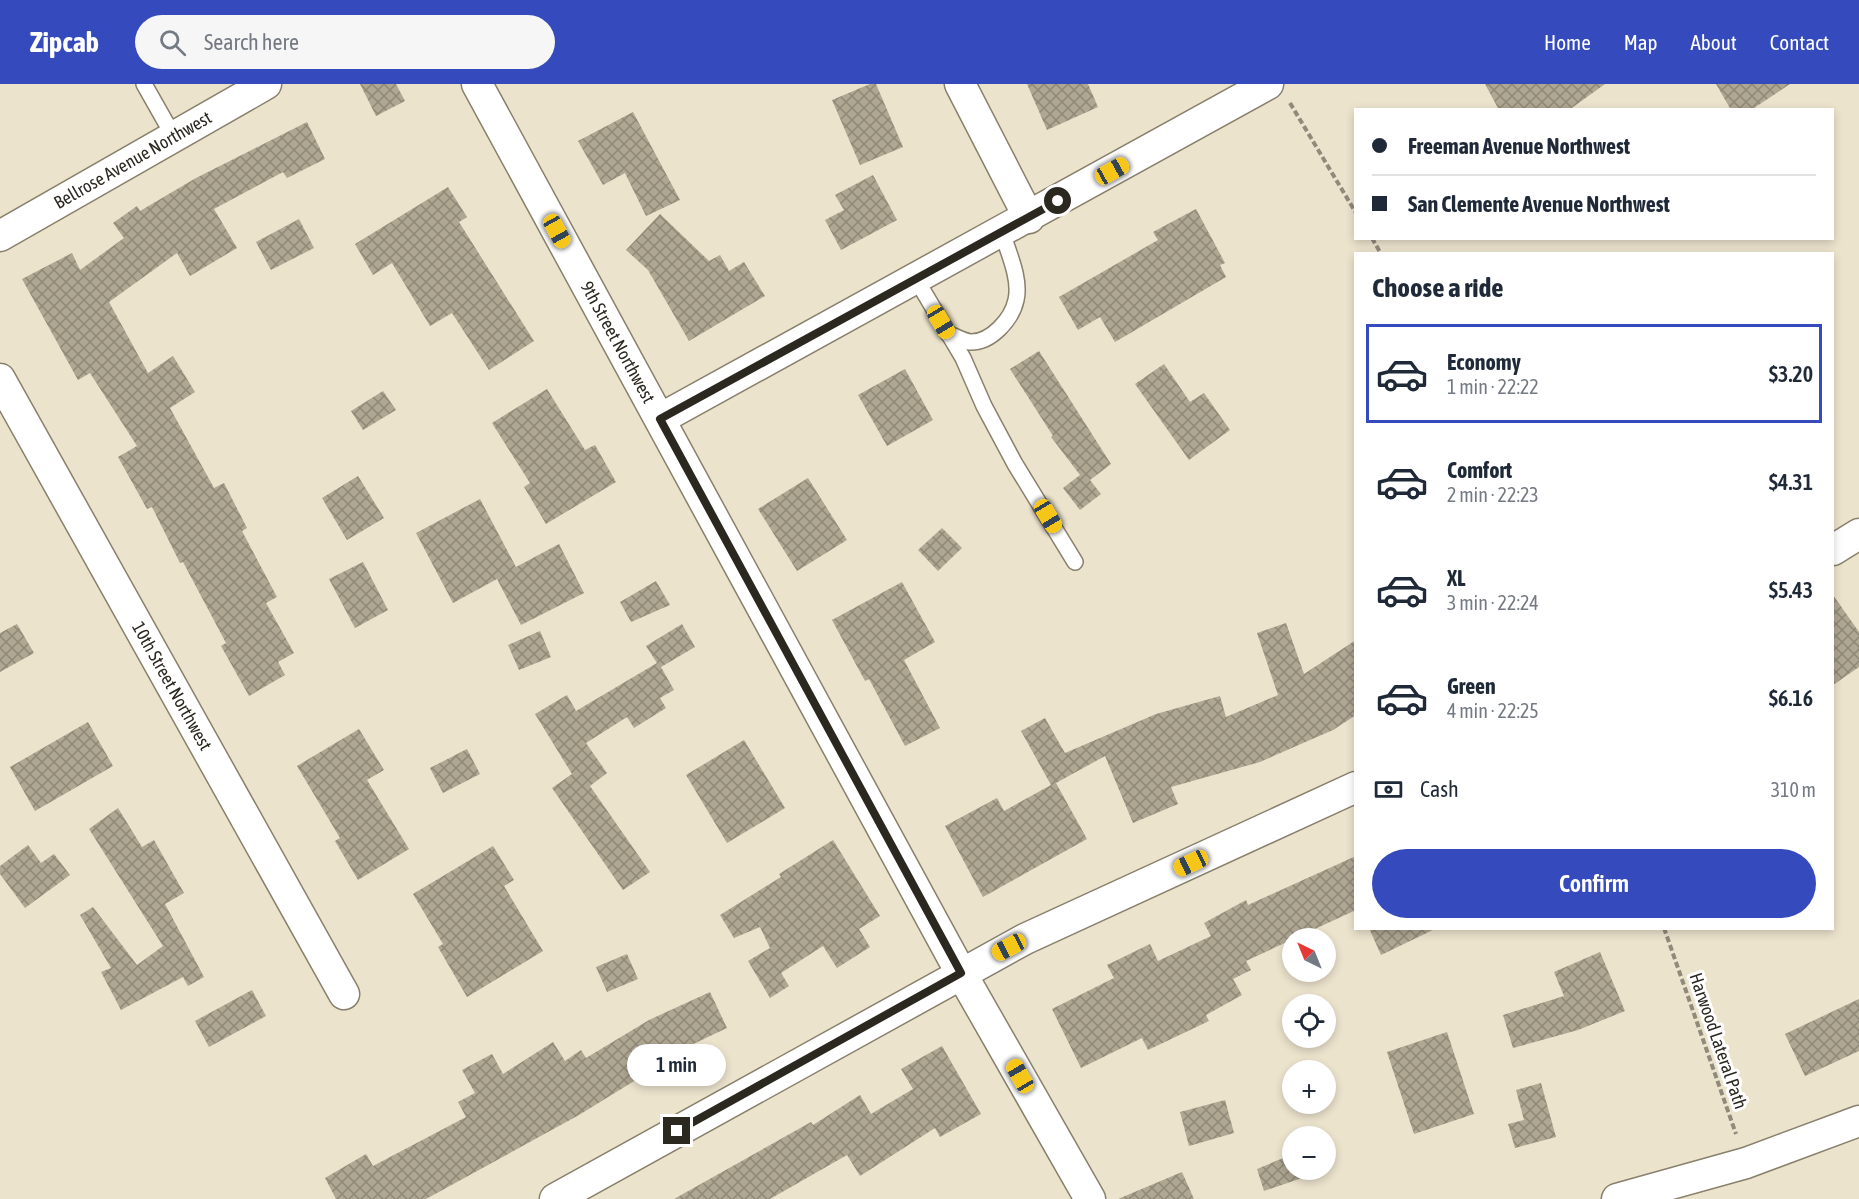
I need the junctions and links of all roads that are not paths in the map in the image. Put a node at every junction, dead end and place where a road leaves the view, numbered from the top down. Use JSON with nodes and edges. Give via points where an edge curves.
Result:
{"nodes":[{"id":1,"x":144,"y":84,"type":"edge"},
{"id":2,"x":266,"y":84,"type":"edge"},
{"id":3,"x":477,"y":84,"type":"edge"},
{"id":4,"x":960,"y":84,"type":"edge"},
{"id":5,"x":1276,"y":89,"type":"edge"},
{"id":6,"x":174,"y":137,"type":"junction"},
{"id":7,"x":1029,"y":218,"type":"junction"},
{"id":8,"x":1002,"y":232,"type":"junction"},
{"id":9,"x":0,"y":236,"type":"edge"},
{"id":10,"x":916,"y":279,"type":"junction"},
{"id":11,"x":948,"y":334,"type":"junction"},
{"id":12,"x":0,"y":379,"type":"edge"},
{"id":13,"x":660,"y":419,"type":"junction"},
{"id":14,"x":1859,"y":534,"type":"edge"},
{"id":15,"x":1834,"y":549,"type":"edge"},
{"id":16,"x":1075,"y":561,"type":"dead end"},
{"id":17,"x":1354,"y":788,"type":"edge"},
{"id":18,"x":961,"y":973,"type":"junction"},
{"id":19,"x":344,"y":994,"type":"dead end"},
{"id":20,"x":1859,"y":1120,"type":"edge"},
{"id":21,"x":555,"y":1199,"type":"edge"},
{"id":22,"x":1090,"y":1199,"type":"edge"},
{"id":23,"x":1617,"y":1199,"type":"edge"}],
"edges":[{"from":1,"to":6,"type":"lane"},
{"from":2,"to":6,"type":"street","name":"Bellrose Avenue Northwest"},
{"from":3,"to":13,"type":"street","name":"9th Street Northwest"},
{"from":4,"to":7,"type":"street"},
{"from":5,"to":7,"type":"street"},
{"from":6,"to":9,"type":"street","name":"Bellrose Avenue Northwest"},
{"from":7,"to":8,"type":"street"},
{"from":8,"to":10,"type":"street"},
{"from":8,"to":11,"type":"lane","via":[[1014,273],[1016,300],[1003,325],[986,339],[970,342]]},
{"from":10,"to":11,"type":"lane"},
{"from":10,"to":13,"type":"street"},
{"from":11,"to":16,"type":"lane","via":[[1015,464]]},
{"from":12,"to":19,"type":"street","name":"10th Street Northwest"},
{"from":13,"to":18,"type":"street","name":"9th Street Northwest"},
{"from":14,"to":15,"type":"street"},
{"from":17,"to":18,"type":"street","via":[[1025,939]]},
{"from":18,"to":21,"type":"street"},
{"from":18,"to":22,"type":"street","name":"9th Street Northwest"},
{"from":20,"to":23,"type":"street","via":[[1746,1163]]}]}
